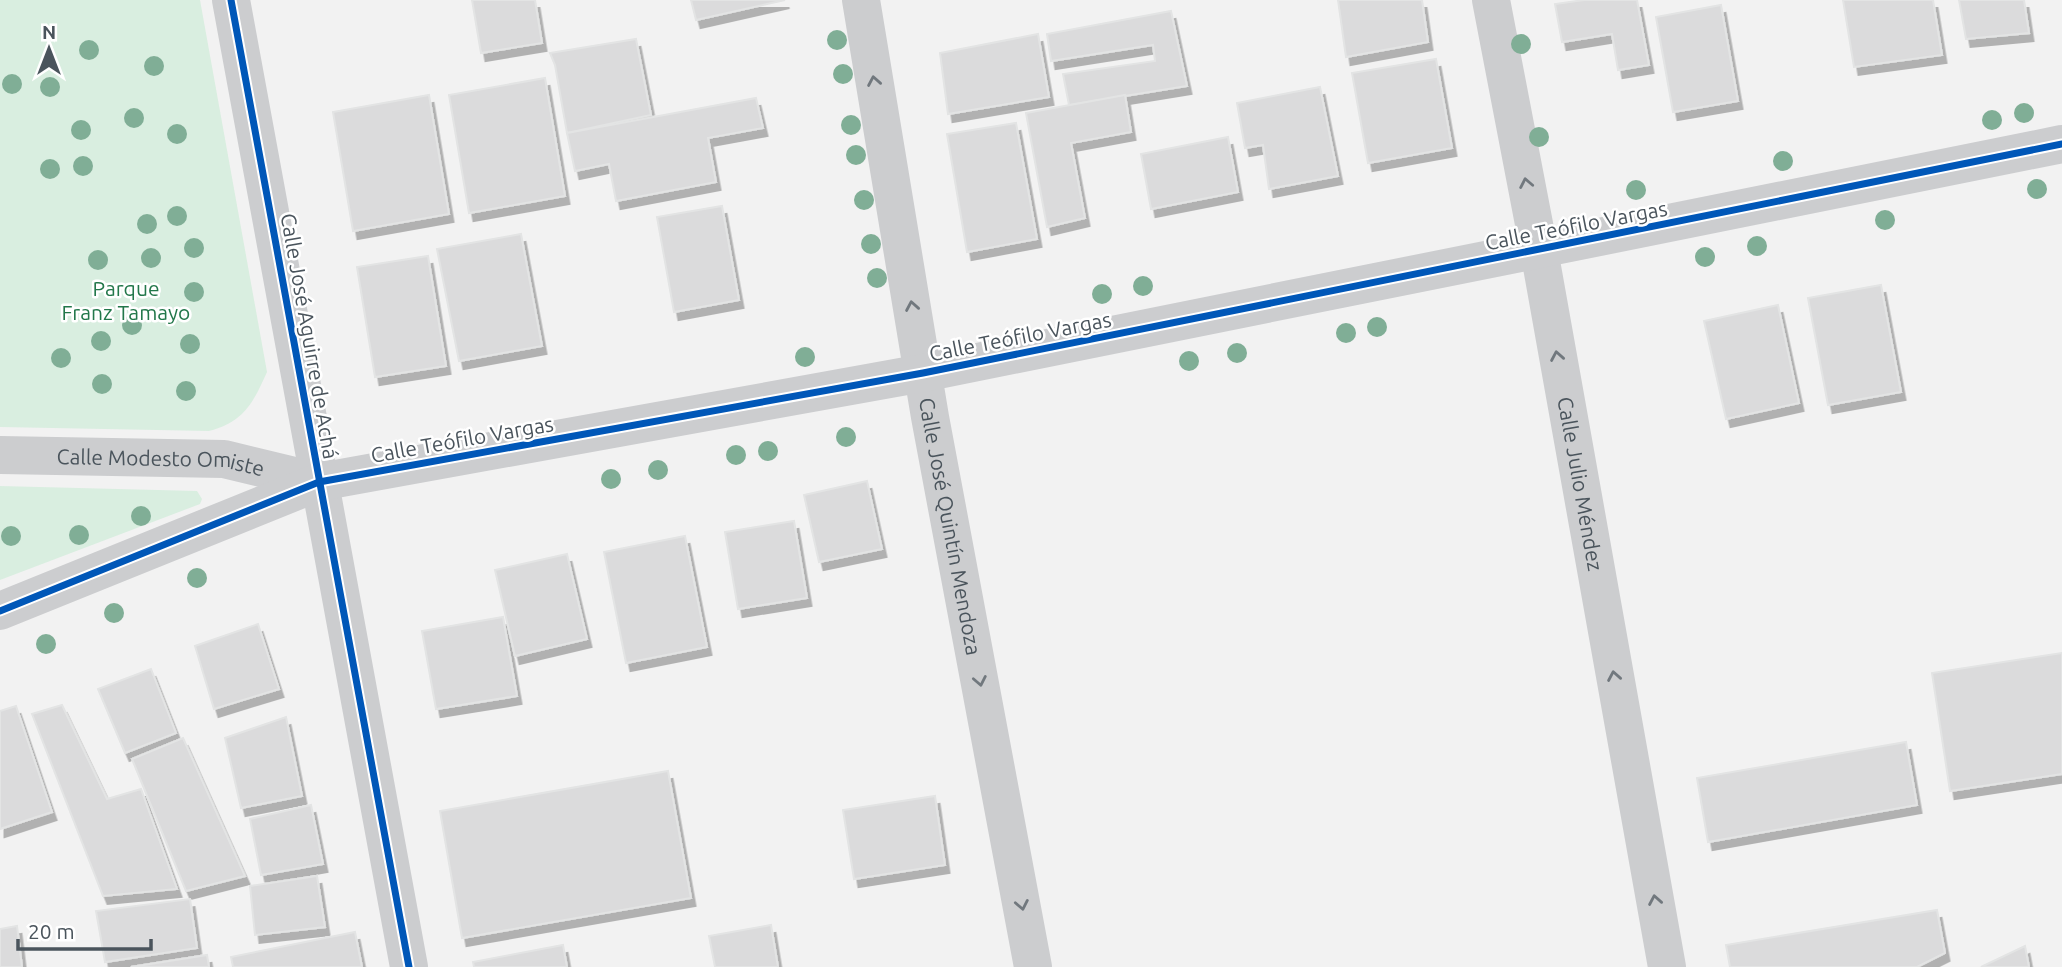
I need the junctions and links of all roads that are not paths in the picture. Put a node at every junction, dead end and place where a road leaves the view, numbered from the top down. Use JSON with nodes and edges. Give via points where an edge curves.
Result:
{"nodes":[{"id":1,"x":231,"y":0,"type":"edge"},
{"id":2,"x":861,"y":0,"type":"edge"},
{"id":3,"x":1491,"y":0,"type":"edge"},
{"id":4,"x":2062,"y":144,"type":"edge"},
{"id":5,"x":1539,"y":250,"type":"junction"},
{"id":6,"x":923,"y":373,"type":"junction"},
{"id":7,"x":0,"y":455,"type":"edge"},
{"id":8,"x":319,"y":482,"type":"junction"},
{"id":9,"x":0,"y":611,"type":"edge"},
{"id":10,"x":409,"y":967,"type":"edge"},
{"id":11,"x":1033,"y":967,"type":"edge"},
{"id":12,"x":1667,"y":967,"type":"edge"}],
"edges":[{"from":1,"to":8,"type":"street","name":"Calle José Aguirre de Achá"},
{"from":6,"to":2,"type":"street","name":"Calle José Quintín Mendoza","one_way":true},
{"from":5,"to":3,"type":"street","name":"Calle Julio Méndez","one_way":true},
{"from":4,"to":5,"type":"street","name":"Calle Teófilo Vargas"},
{"from":5,"to":6,"type":"street","name":"Calle Teófilo Vargas"},
{"from":12,"to":5,"type":"street","name":"Calle Julio Méndez","one_way":true},
{"from":6,"to":8,"type":"street","name":"Calle Teófilo Vargas"},
{"from":6,"to":11,"type":"street","name":"Calle José Quintín Mendoza","one_way":true},
{"from":7,"to":8,"type":"street","name":"Calle Modesto Omiste","via":[[224,459]]},
{"from":8,"to":9,"type":"street","name":"Calle Teófilo Vargas"},
{"from":8,"to":10,"type":"street","name":"Calle José Aguirre de Achá"}]}
